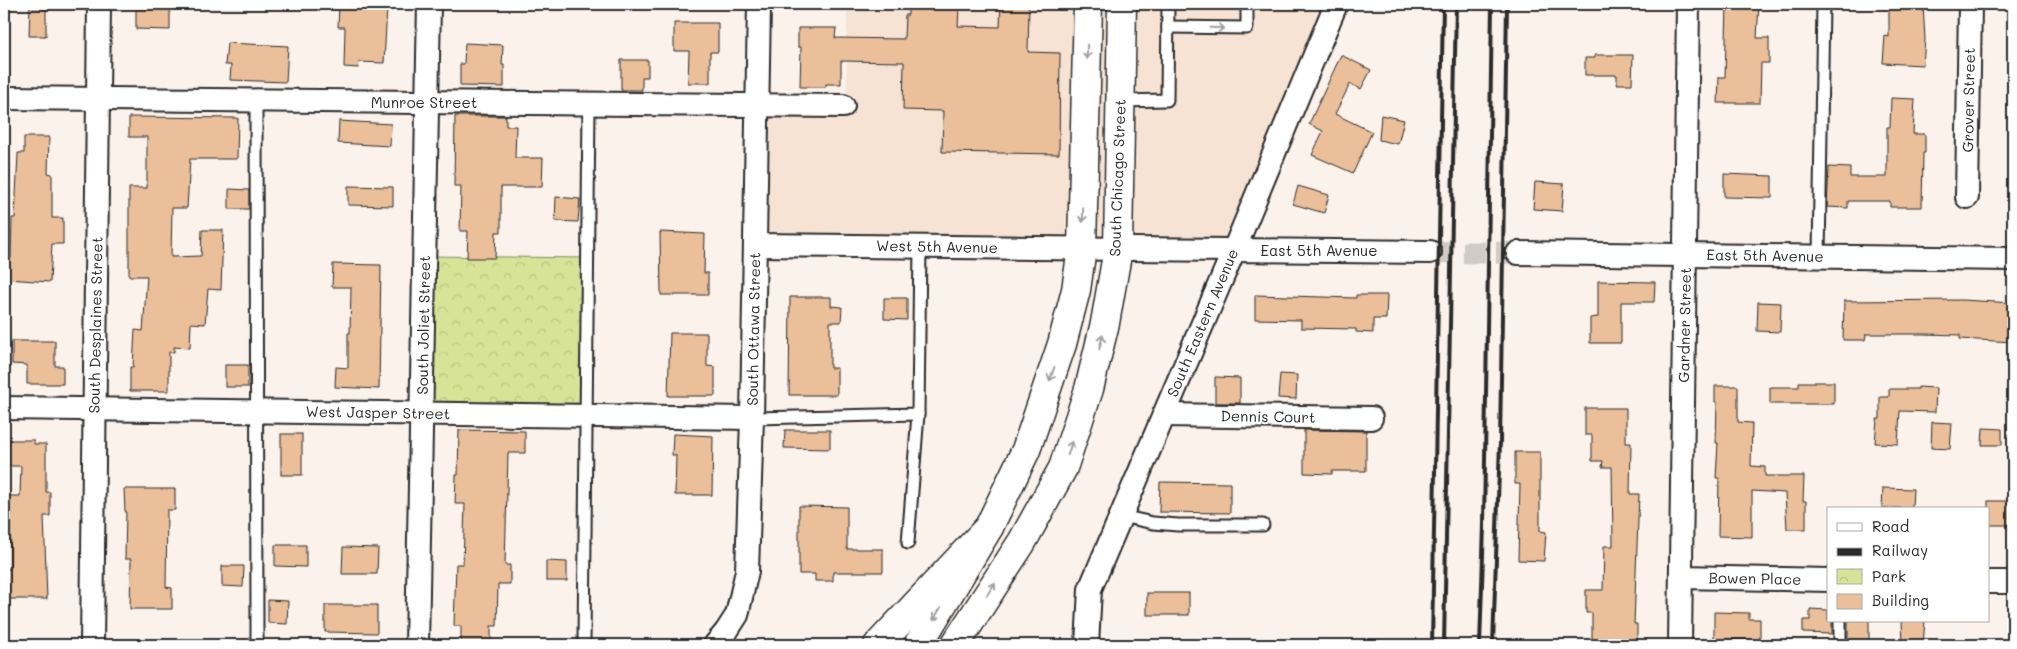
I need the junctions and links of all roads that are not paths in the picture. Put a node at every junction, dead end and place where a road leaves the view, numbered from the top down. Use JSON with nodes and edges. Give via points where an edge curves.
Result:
{"nodes":[{"id":1,"x":99,"y":4,"type":"edge"},
{"id":2,"x":429,"y":4,"type":"edge"},
{"id":3,"x":759,"y":4,"type":"edge"},
{"id":4,"x":1088,"y":4,"type":"edge"},
{"id":5,"x":1122,"y":4,"type":"edge"},
{"id":6,"x":1168,"y":4,"type":"edge"},
{"id":7,"x":1247,"y":4,"type":"edge"},
{"id":8,"x":1336,"y":4,"type":"edge"},
{"id":9,"x":1688,"y":4,"type":"edge"},
{"id":10,"x":1823,"y":4,"type":"edge"},
{"id":11,"x":1970,"y":4,"type":"edge"},
{"id":12,"x":1168,"y":27,"type":"junction"},
{"id":13,"x":4,"y":98,"type":"edge"},
{"id":14,"x":98,"y":99,"type":"junction"},
{"id":15,"x":256,"y":101,"type":"junction"},
{"id":16,"x":1120,"y":101,"type":"junction"},
{"id":17,"x":427,"y":103,"type":"junction"},
{"id":18,"x":590,"y":104,"type":"junction"},
{"id":19,"x":757,"y":105,"type":"junction"},
{"id":20,"x":843,"y":106,"type":"dead end"},
{"id":21,"x":1968,"y":196,"type":"dead end"},
{"id":22,"x":756,"y":245,"type":"junction"},
{"id":23,"x":920,"y":246,"type":"junction"},
{"id":24,"x":1082,"y":248,"type":"junction"},
{"id":25,"x":1118,"y":249,"type":"junction"},
{"id":26,"x":1234,"y":250,"type":"junction"},
{"id":27,"x":1430,"y":252,"type":"tunnel mouth"},
{"id":28,"x":1518,"y":253,"type":"tunnel mouth"},
{"id":29,"x":1686,"y":254,"type":"junction"},
{"id":30,"x":1819,"y":257,"type":"junction"},
{"id":31,"x":2013,"y":259,"type":"edge"},
{"id":32,"x":4,"y":408,"type":"edge"},
{"id":33,"x":95,"y":409,"type":"junction"},
{"id":34,"x":256,"y":411,"type":"junction"},
{"id":35,"x":422,"y":414,"type":"junction"},
{"id":36,"x":918,"y":414,"type":"junction"},
{"id":37,"x":1164,"y":415,"type":"junction"},
{"id":38,"x":587,"y":416,"type":"junction"},
{"id":39,"x":752,"y":418,"type":"junction"},
{"id":40,"x":1371,"y":418,"type":"dead end"},
{"id":41,"x":1121,"y":516,"type":"junction"},
{"id":42,"x":1263,"y":525,"type":"dead end"},
{"id":43,"x":989,"y":527,"type":"junction"},
{"id":44,"x":908,"y":543,"type":"dead end"},
{"id":45,"x":1681,"y":577,"type":"junction"},
{"id":46,"x":1827,"y":580,"type":"edge"},
{"id":47,"x":1990,"y":582,"type":"edge"},
{"id":48,"x":2013,"y":582,"type":"edge"},
{"id":49,"x":1840,"y":622,"type":"edge"},
{"id":50,"x":92,"y":645,"type":"edge"},
{"id":51,"x":257,"y":645,"type":"edge"},
{"id":52,"x":417,"y":645,"type":"edge"},
{"id":53,"x":584,"y":645,"type":"edge"},
{"id":54,"x":715,"y":645,"type":"edge"},
{"id":55,"x":878,"y":645,"type":"edge"},
{"id":56,"x":918,"y":645,"type":"edge"},
{"id":57,"x":955,"y":645,"type":"edge"},
{"id":58,"x":1087,"y":645,"type":"edge"},
{"id":59,"x":1680,"y":645,"type":"edge"},
{"id":60,"x":1840,"y":645,"type":"edge"}],
"edges":[{"from":1,"to":14,"type":"street","name":"South Desplaines Street"},
{"from":2,"to":17,"type":"street","name":"South Joliet Street"},
{"from":3,"to":19,"type":"street","name":"South Ottawa Street"},
{"from":4,"to":24,"type":"main road","one_way":true},
{"from":5,"to":16,"type":"main road","name":"South Chicago Street"},
{"from":6,"to":12,"type":"lane"},
{"from":12,"to":7,"type":"lane","one_way":true,"via":[[1247,28]]},
{"from":8,"to":26,"type":"street","name":"South Eastern Avenue"},
{"from":9,"to":29,"type":"street","name":"Gardner Street"},
{"from":10,"to":30,"type":"lane"},
{"from":11,"to":21,"type":"street","name":"Grover Street"},
{"from":12,"to":16,"type":"lane","via":[[1167,100]]},
{"from":13,"to":14,"type":"street","name":"Munroe Street"},
{"from":14,"to":15,"type":"street","name":"Munroe Street"},
{"from":14,"to":33,"type":"street","name":"South Desplaines Street"},
{"from":15,"to":17,"type":"street","name":"Munroe Street"},
{"from":15,"to":34,"type":"lane"},
{"from":16,"to":25,"type":"main road","name":"South Chicago Street"},
{"from":17,"to":18,"type":"street","name":"Munroe Street"},
{"from":17,"to":35,"type":"street","name":"South Joliet Street"},
{"from":18,"to":19,"type":"street","name":"Munroe Street"},
{"from":18,"to":38,"type":"lane"},
{"from":19,"to":20,"type":"street","name":"Munroe Street"},
{"from":19,"to":22,"type":"street","name":"South Ottawa Street"},
{"from":22,"to":23,"type":"street","name":"West 5th Avenue"},
{"from":22,"to":39,"type":"street","name":"South Ottawa Street"},
{"from":23,"to":24,"type":"street","name":"West 5th Avenue"},
{"from":23,"to":36,"type":"lane"},
{"from":24,"to":25,"type":"street","name":"West 5th Avenue"},
{"from":24,"to":43,"type":"main road","one_way":true,"via":[[1076,290],[1062,344],[1026,450]]},
{"from":25,"to":26,"type":"street","name":"East 5th Avenue"},
{"from":57,"to":25,"type":"main road","name":"South Chicago Street","one_way":true,"via":[[1022,542],[1064,468],[1089,389]]},
{"from":26,"to":27,"type":"street","name":"East 5th Avenue"},
{"from":26,"to":37,"type":"street","name":"South Eastern Avenue"},
{"from":28,"to":29,"type":"street","name":"East 5th Avenue"},
{"from":29,"to":30,"type":"street","name":"East 5th Avenue"},
{"from":29,"to":45,"type":"street","name":"Gardner Street"},
{"from":30,"to":31,"type":"street","name":"East 5th Avenue"},
{"from":32,"to":33,"type":"street","name":"West Jasper Street"},
{"from":33,"to":34,"type":"street","name":"West Jasper Street"},
{"from":33,"to":50,"type":"street","name":"South Desplaines Street"},
{"from":34,"to":35,"type":"street","name":"West Jasper Street"},
{"from":34,"to":51,"type":"lane"},
{"from":35,"to":38,"type":"street","name":"West Jasper Street"},
{"from":35,"to":52,"type":"street","name":"South Joliet Street"},
{"from":36,"to":39,"type":"lane"},
{"from":36,"to":44,"type":"lane"},
{"from":37,"to":40,"type":"street","name":"Dennis Court"},
{"from":37,"to":41,"type":"street","name":"South Eastern Avenue"},
{"from":38,"to":39,"type":"street","name":"West Jasper Street"},
{"from":38,"to":53,"type":"lane"},
{"from":39,"to":54,"type":"street","name":"South Ottawa Street","via":[[747,571],[736,615]]},
{"from":41,"to":42,"type":"lane","via":[[1178,525]]},
{"from":41,"to":58,"type":"street","name":"South Eastern Avenue","via":[[1090,589]]},
{"from":43,"to":55,"type":"main road"},
{"from":43,"to":56,"type":"main road","one_way":true},
{"from":45,"to":46,"type":"street","name":"Bowen Place"},
{"from":45,"to":59,"type":"street","name":"Gardner Street"},
{"from":47,"to":48,"type":"street"},
{"from":49,"to":60,"type":"lane"}]}
